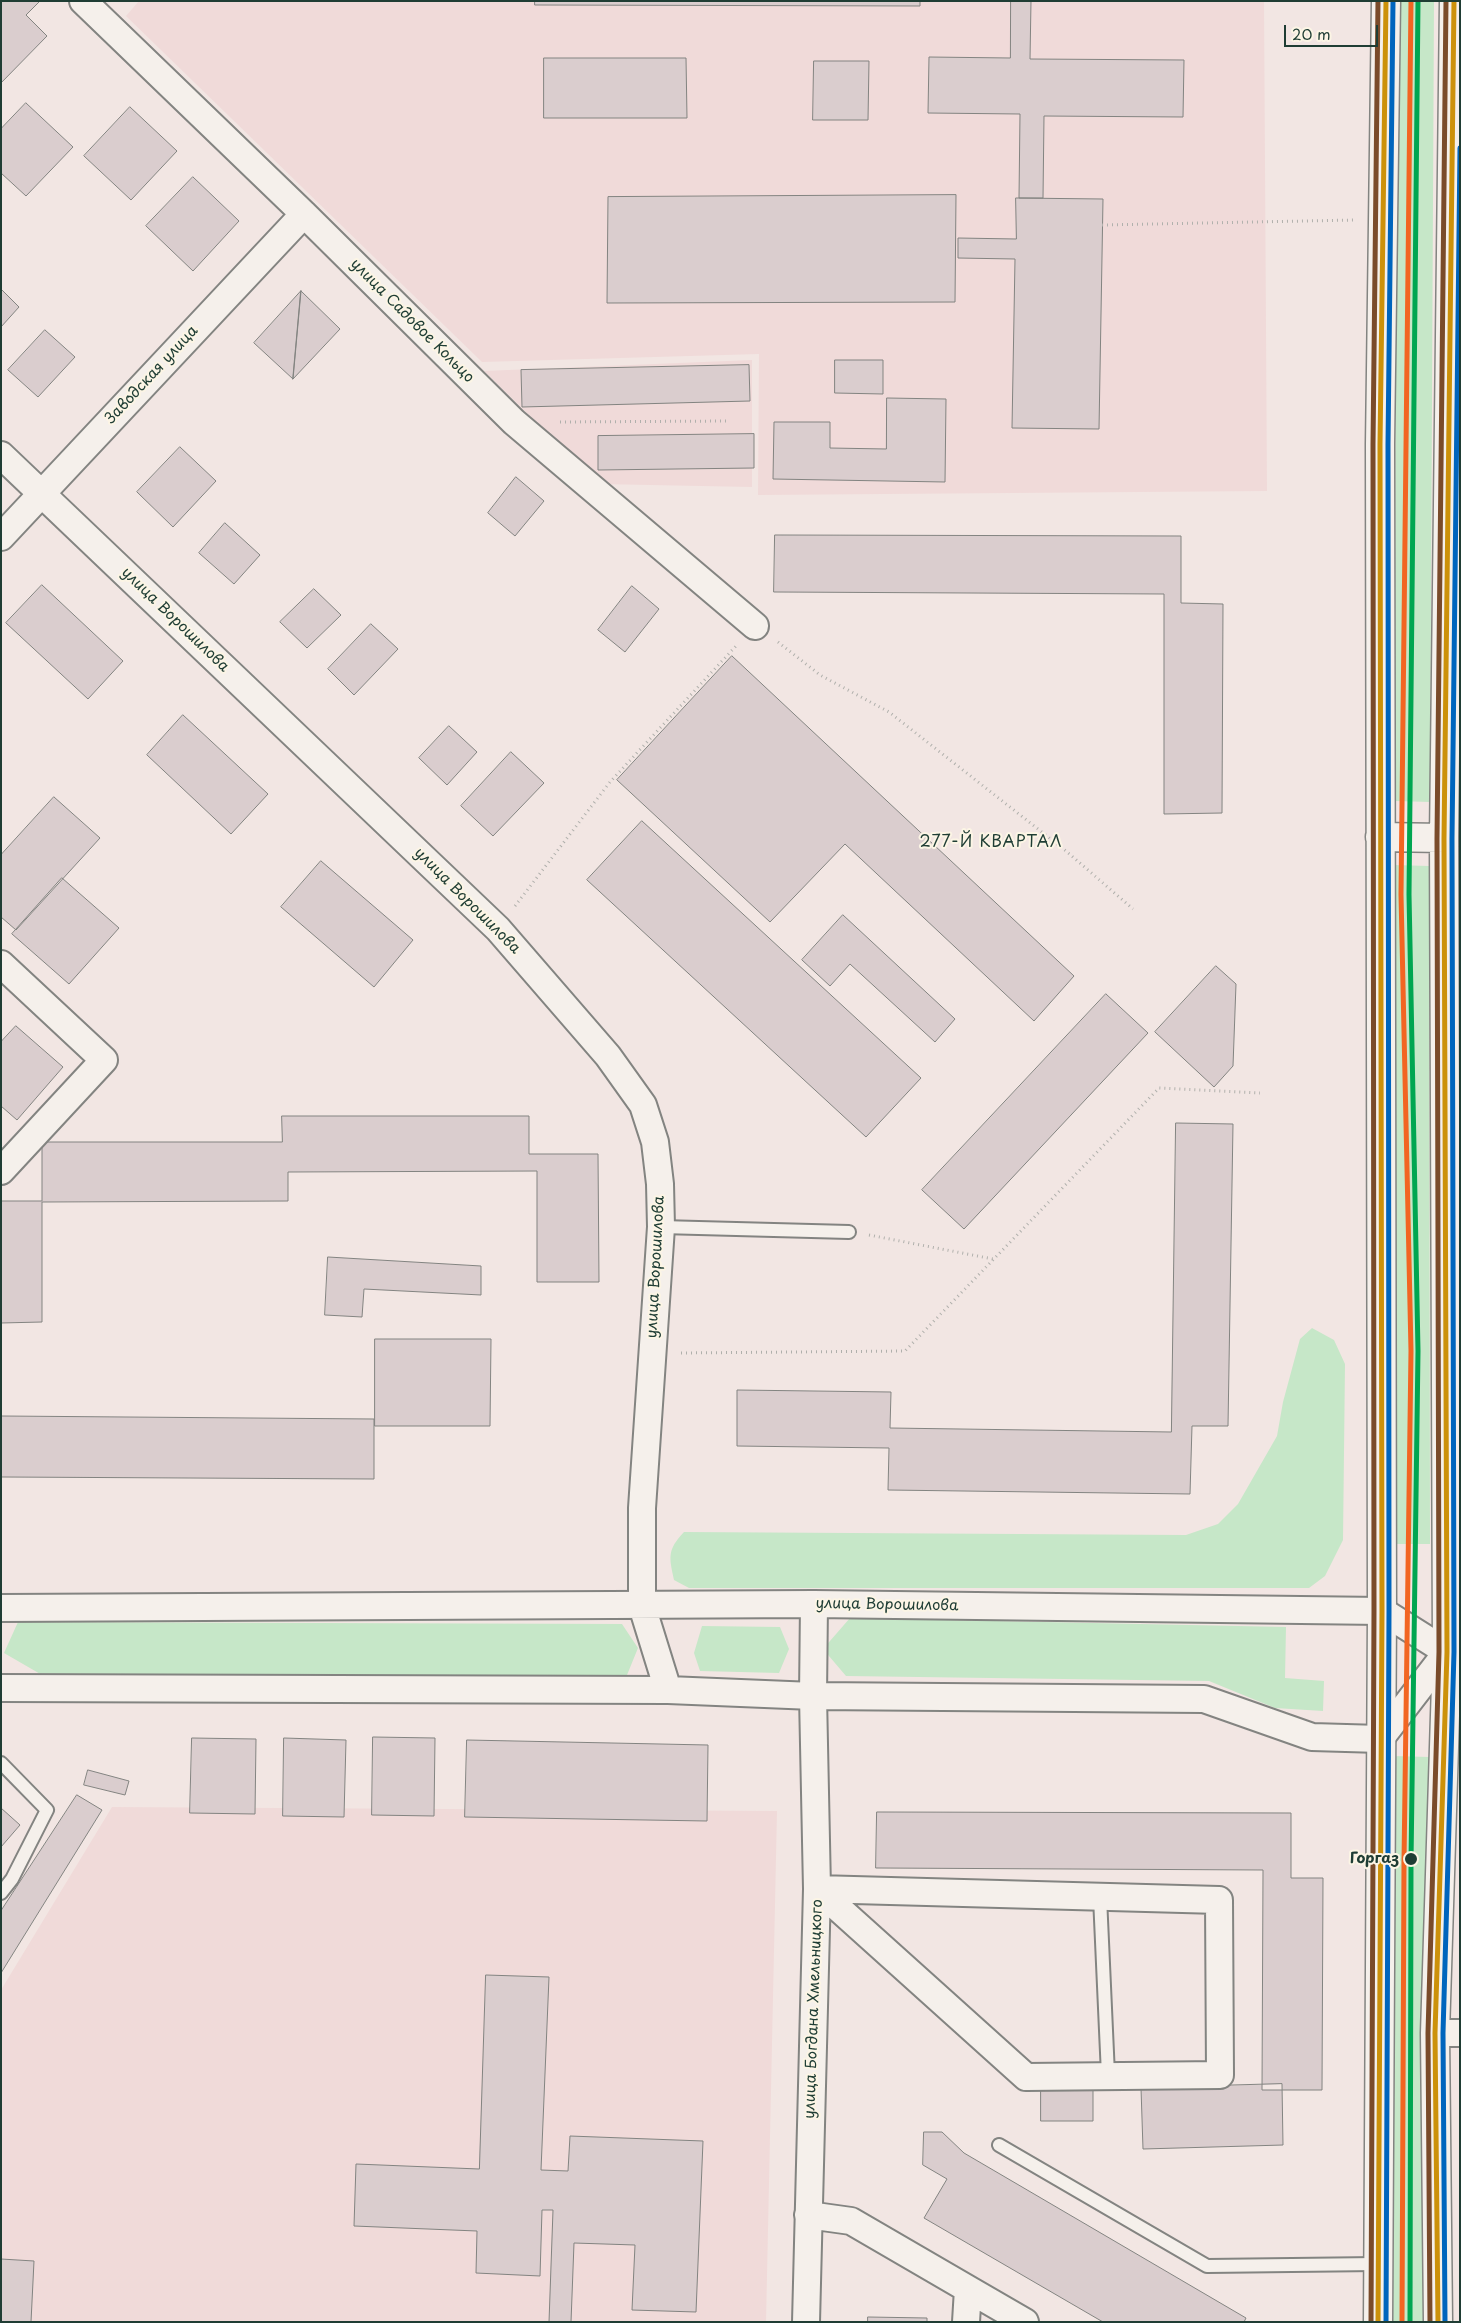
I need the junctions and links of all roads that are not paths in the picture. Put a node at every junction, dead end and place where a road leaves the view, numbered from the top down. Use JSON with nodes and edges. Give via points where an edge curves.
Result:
{"nodes":[{"id":1,"x":83,"y":1,"type":"edge"},
{"id":2,"x":1386,"y":1,"type":"edge"},
{"id":3,"x":1454,"y":1,"type":"edge"},
{"id":4,"x":1456,"y":91,"type":"edge"},
{"id":5,"x":304,"y":214,"type":"junction"},
{"id":6,"x":1454,"y":431,"type":"edge"},
{"id":7,"x":1,"y":455,"type":"edge"},
{"id":8,"x":42,"y":492,"type":"junction"},
{"id":9,"x":1,"y":537,"type":"edge"},
{"id":10,"x":756,"y":626,"type":"road end"},
{"id":11,"x":1380,"y":837,"type":"junction"},
{"id":12,"x":1444,"y":838,"type":"junction"},
{"id":13,"x":1,"y":964,"type":"edge"},
{"id":14,"x":1,"y":1171,"type":"edge"},
{"id":15,"x":661,"y":1227,"type":"junction"},
{"id":16,"x":849,"y":1232,"type":"road end"},
{"id":17,"x":1453,"y":1318,"type":"edge"},
{"id":18,"x":814,"y":1604,"type":"junction"},
{"id":19,"x":642,"y":1606,"type":"junction"},
{"id":20,"x":1,"y":1608,"type":"edge"},
{"id":21,"x":1382,"y":1612,"type":"junction"},
{"id":22,"x":1454,"y":1652,"type":"edge"},
{"id":23,"x":1,"y":1688,"type":"edge"},
{"id":24,"x":668,"y":1690,"type":"junction"},
{"id":25,"x":813,"y":1696,"type":"junction"},
{"id":26,"x":1380,"y":1739,"type":"junction"},
{"id":27,"x":1,"y":1763,"type":"edge"},
{"id":28,"x":817,"y":1889,"type":"junction"},
{"id":29,"x":1,"y":1893,"type":"edge"},
{"id":30,"x":1100,"y":1896,"type":"junction"},
{"id":31,"x":1447,"y":2033,"type":"edge"},
{"id":32,"x":1108,"y":2075,"type":"junction"},
{"id":33,"x":999,"y":2145,"type":"dead end"},
{"id":34,"x":808,"y":2215,"type":"junction"},
{"id":35,"x":1378,"y":2264,"type":"junction"},
{"id":36,"x":968,"y":2289,"type":"junction"},
{"id":37,"x":806,"y":2322,"type":"edge"},
{"id":38,"x":966,"y":2322,"type":"edge"},
{"id":39,"x":1025,"y":2322,"type":"edge"},
{"id":40,"x":1378,"y":2322,"type":"edge"},
{"id":41,"x":1438,"y":2322,"type":"edge"}],
"edges":[{"from":1,"to":5,"type":"street","name":"улица Садовое Кольцо"},
{"from":2,"to":11,"type":"street","via":[[1380,444]]},
{"from":3,"to":4,"type":"street"},
{"from":4,"to":6,"type":"street"},
{"from":5,"to":8,"type":"street","name":"Заводская улица"},
{"from":5,"to":10,"type":"street","name":"улица Садовое Кольцо","via":[[514,422]]},
{"from":6,"to":12,"type":"street"},
{"from":7,"to":8,"type":"street","name":"улица Ворошилова"},
{"from":8,"to":9,"type":"street","name":"Заводская улица"},
{"from":8,"to":15,"type":"street","name":"улица Ворошилова","via":[[498,929],[608,1056],[643,1105],[655,1142]]},
{"from":11,"to":12,"type":"street"},
{"from":11,"to":21,"type":"street"},
{"from":12,"to":17,"type":"street"},
{"from":13,"to":14,"type":"street","via":[[104,1060]]},
{"from":15,"to":16,"type":"lane"},
{"from":15,"to":19,"type":"street","name":"улица Ворошилова","via":[[642,1508]]},
{"from":17,"to":22,"type":"street"},
{"from":18,"to":19,"type":"street","name":"улица Ворошилова"},
{"from":18,"to":21,"type":"street","name":"улица Ворошилова"},
{"from":18,"to":25,"type":"street","name":"улица Богдана Хмельницкого"},
{"from":19,"to":20,"type":"street"},
{"from":19,"to":24,"type":"street"},
{"from":21,"to":22,"type":"street"},
{"from":21,"to":26,"type":"street"},
{"from":22,"to":26,"type":"street"},
{"from":22,"to":31,"type":"street"},
{"from":23,"to":24,"type":"street"},
{"from":24,"to":25,"type":"street"},
{"from":25,"to":26,"type":"street","via":[[1204,1699],[1312,1737]]},
{"from":25,"to":28,"type":"street","name":"улица Богдана Хмельницкого"},
{"from":26,"to":35,"type":"street"},
{"from":27,"to":29,"type":"lane","via":[[47,1810],[12,1879]]},
{"from":28,"to":30,"type":"street"},
{"from":28,"to":32,"type":"street","via":[[1026,2077]]},
{"from":28,"to":34,"type":"street","name":"улица Богдана Хмельницкого"},
{"from":30,"to":32,"type":"lane"},
{"from":30,"to":32,"type":"street","via":[[1219,1900],[1220,2075]]},
{"from":31,"to":41,"type":"street"},
{"from":33,"to":35,"type":"lane","via":[[1206,2266]]},
{"from":34,"to":36,"type":"street","via":[[851,2221]]},
{"from":34,"to":37,"type":"street","name":"улица Богдана Хмельницкого"},
{"from":35,"to":40,"type":"street"},
{"from":36,"to":38,"type":"street"},
{"from":36,"to":39,"type":"street"}]}
